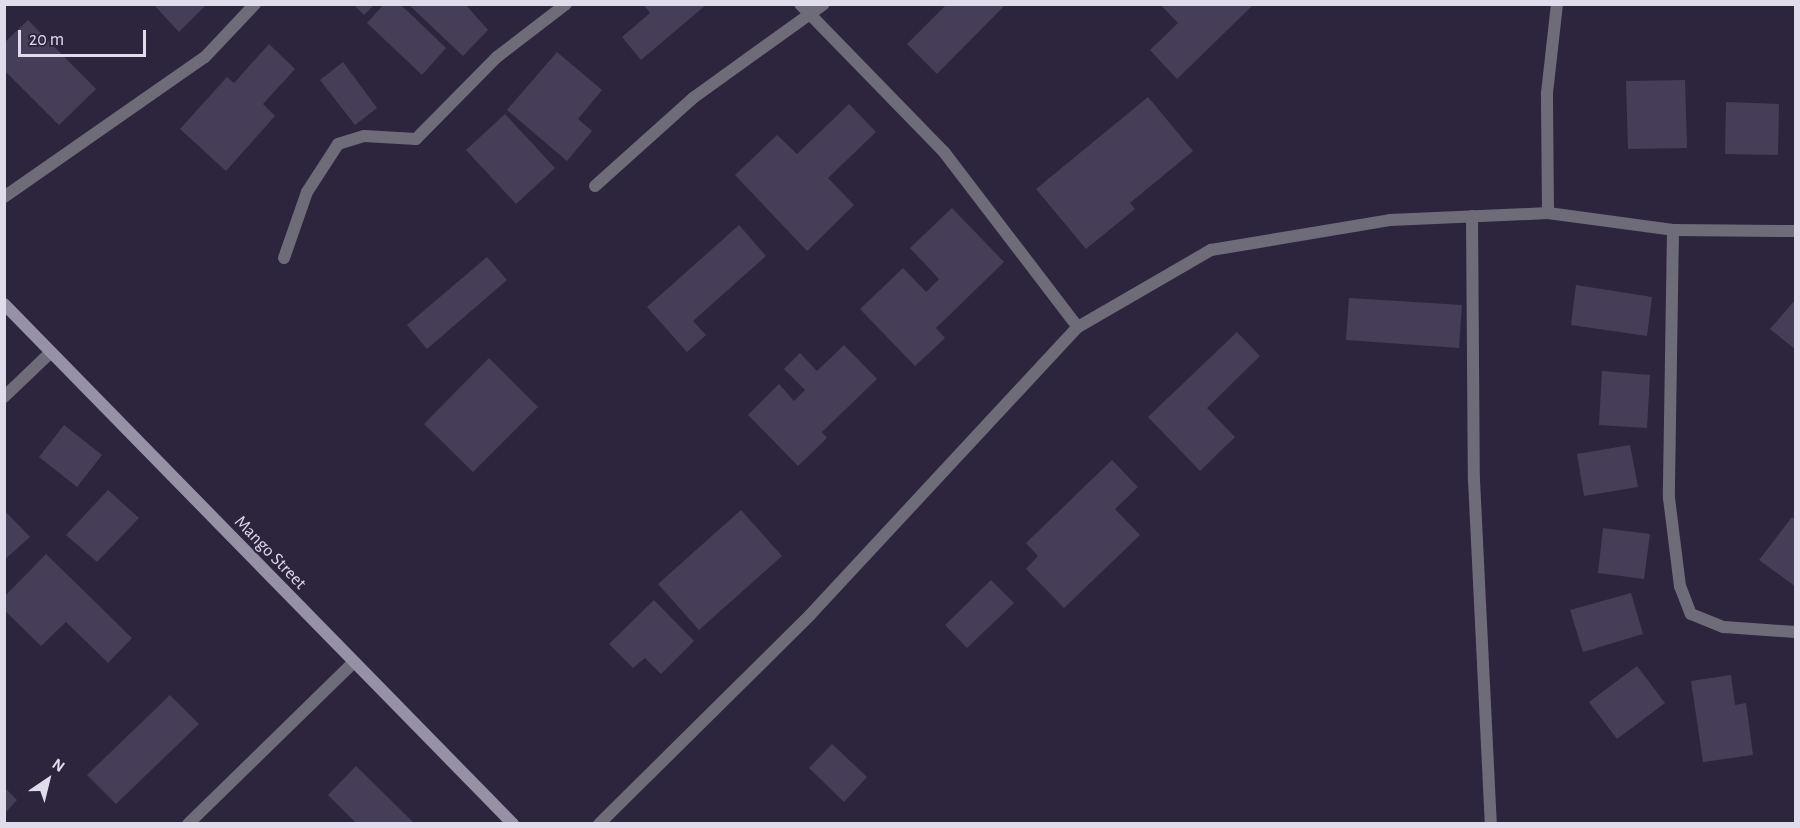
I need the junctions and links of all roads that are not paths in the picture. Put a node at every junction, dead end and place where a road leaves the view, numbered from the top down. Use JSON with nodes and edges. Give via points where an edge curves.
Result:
{"nodes":[{"id":1,"x":255,"y":4,"type":"edge"},
{"id":2,"x":566,"y":4,"type":"edge"},
{"id":3,"x":800,"y":4,"type":"edge"},
{"id":4,"x":824,"y":4,"type":"edge"},
{"id":5,"x":1557,"y":4,"type":"edge"},
{"id":6,"x":812,"y":17,"type":"junction"},
{"id":7,"x":596,"y":186,"type":"dead end"},
{"id":8,"x":4,"y":197,"type":"edge"},
{"id":9,"x":1548,"y":213,"type":"junction"},
{"id":10,"x":1472,"y":216,"type":"junction"},
{"id":11,"x":1673,"y":230,"type":"junction"},
{"id":12,"x":1796,"y":231,"type":"edge"},
{"id":13,"x":284,"y":258,"type":"dead end"},
{"id":14,"x":4,"y":304,"type":"edge"},
{"id":15,"x":1078,"y":327,"type":"junction"},
{"id":16,"x":49,"y":354,"type":"junction"},
{"id":17,"x":4,"y":397,"type":"edge"},
{"id":18,"x":1796,"y":632,"type":"edge"},
{"id":19,"x":353,"y":663,"type":"junction"},
{"id":20,"x":188,"y":824,"type":"edge"},
{"id":21,"x":513,"y":824,"type":"edge"},
{"id":22,"x":599,"y":824,"type":"edge"},
{"id":23,"x":1491,"y":824,"type":"edge"}],
"edges":[{"from":1,"to":8,"type":"street","via":[[205,57]]},
{"from":2,"to":13,"type":"street","via":[[497,57],[416,139],[364,136],[338,144],[307,192]]},
{"from":3,"to":6,"type":"street"},
{"from":4,"to":6,"type":"street"},
{"from":5,"to":9,"type":"street","via":[[1547,93]]},
{"from":6,"to":7,"type":"street","via":[[693,98]]},
{"from":6,"to":15,"type":"street","via":[[944,152]]},
{"from":9,"to":10,"type":"street"},
{"from":9,"to":11,"type":"street"},
{"from":10,"to":15,"type":"street","via":[[1390,220],[1211,250]]},
{"from":10,"to":23,"type":"street","via":[[1474,480]]},
{"from":11,"to":12,"type":"street"},
{"from":11,"to":18,"type":"street","via":[[1669,498],[1680,586],[1691,614],[1724,627]]},
{"from":14,"to":16,"type":"main road","name":"Mango Street"},
{"from":15,"to":22,"type":"street","via":[[810,615]]},
{"from":16,"to":17,"type":"street"},
{"from":16,"to":19,"type":"main road","name":"Mango Street"},
{"from":19,"to":20,"type":"street"},
{"from":19,"to":21,"type":"main road","name":"Mango Street"}]}
